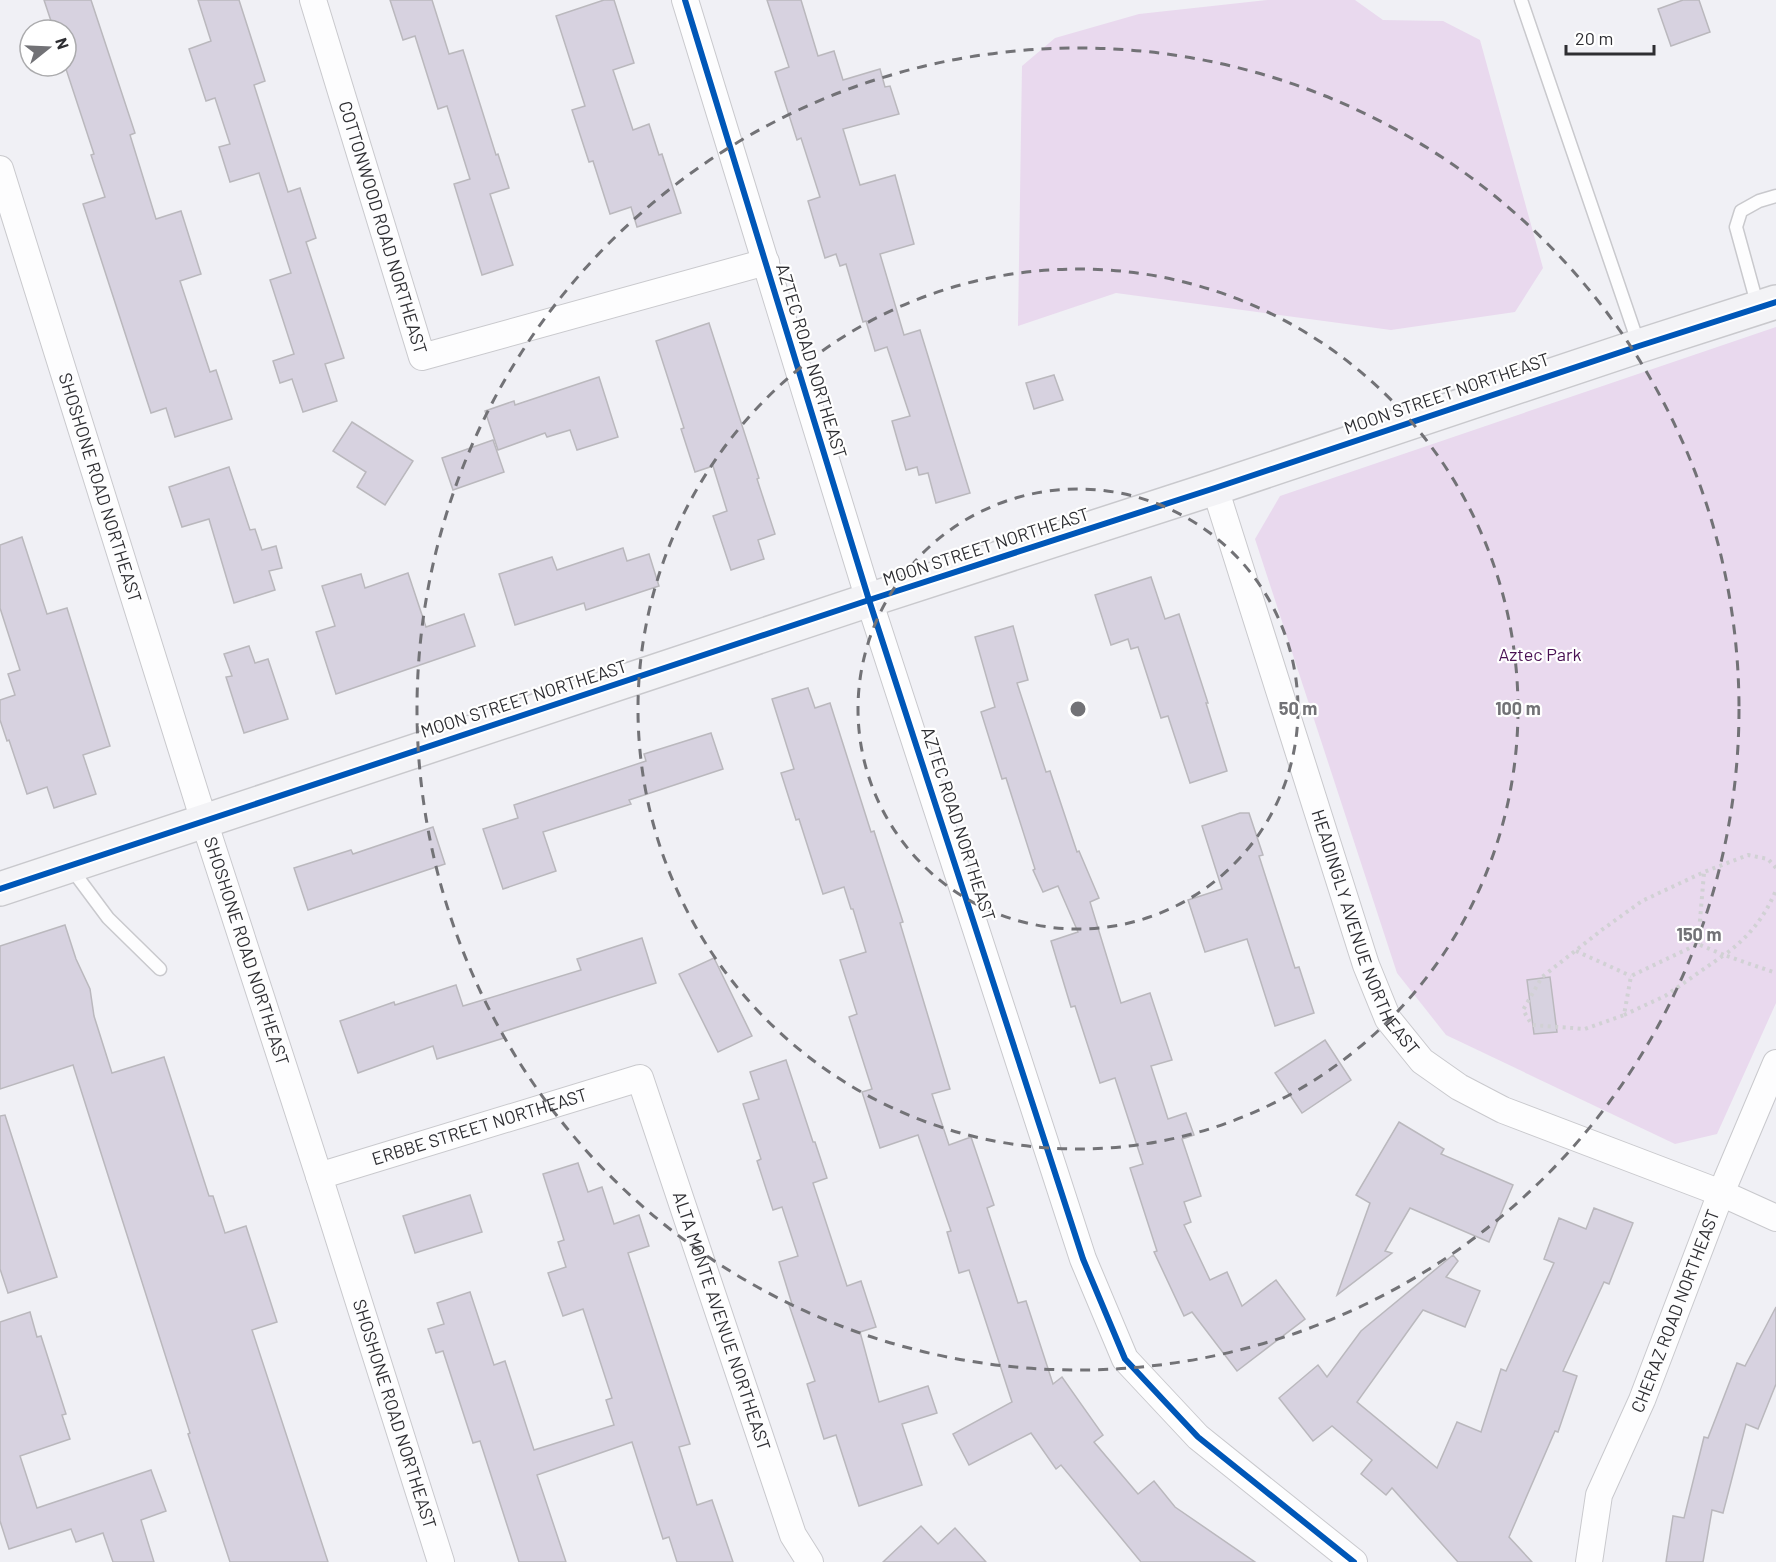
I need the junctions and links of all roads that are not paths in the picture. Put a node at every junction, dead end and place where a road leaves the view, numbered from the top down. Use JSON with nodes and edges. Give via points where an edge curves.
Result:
{"nodes":[{"id":1,"x":314,"y":0,"type":"edge"},
{"id":2,"x":685,"y":0,"type":"edge"},
{"id":3,"x":1521,"y":0,"type":"edge"},
{"id":4,"x":0,"y":169,"type":"edge"},
{"id":5,"x":1776,"y":196,"type":"edge"},
{"id":6,"x":766,"y":262,"type":"junction"},
{"id":7,"x":1767,"y":305,"type":"edge"},
{"id":8,"x":1639,"y":346,"type":"junction"},
{"id":9,"x":1215,"y":488,"type":"junction"},
{"id":10,"x":869,"y":600,"type":"junction"},
{"id":11,"x":204,"y":821,"type":"junction"},
{"id":12,"x":69,"y":866,"type":"junction"},
{"id":13,"x":0,"y":889,"type":"edge"},
{"id":14,"x":160,"y":969,"type":"dead end"},
{"id":15,"x":1776,"y":1063,"type":"edge"},
{"id":16,"x":640,"y":1078,"type":"joint"},
{"id":17,"x":319,"y":1176,"type":"junction"},
{"id":18,"x":1721,"y":1193,"type":"junction"},
{"id":19,"x":1776,"y":1218,"type":"edge"},
{"id":20,"x":441,"y":1562,"type":"edge"},
{"id":21,"x":810,"y":1562,"type":"edge"},
{"id":22,"x":1354,"y":1562,"type":"edge"},
{"id":23,"x":1588,"y":1562,"type":"edge"}],
"edges":[{"from":1,"to":6,"type":"street","name":"COTTONWOOD ROAD NORTHEAST","via":[[422,357]]},
{"from":2,"to":6,"type":"street","name":"AZTEC ROAD NORTHEAST"},
{"from":3,"to":8,"type":"lane"},
{"from":4,"to":11,"type":"street","name":"SHOSHONE ROAD NORTHEAST"},
{"from":5,"to":7,"type":"lane","via":[[1741,211],[1736,227]]},
{"from":6,"to":10,"type":"street","name":"AZTEC ROAD NORTHEAST"},
{"from":7,"to":8,"type":"street","name":"MOON STREET NORTHEAST"},
{"from":8,"to":9,"type":"street","name":"MOON STREET NORTHEAST"},
{"from":9,"to":10,"type":"street","name":"MOON STREET NORTHEAST"},
{"from":9,"to":18,"type":"street","name":"HEADINGLY AVENUE NORTHEAST","via":[[1366,965],[1388,1019],[1422,1061],[1459,1087],[1503,1110]]},
{"from":10,"to":11,"type":"street","name":"MOON STREET NORTHEAST"},
{"from":10,"to":22,"type":"street","name":"AZTEC ROAD NORTHEAST","via":[[1083,1259],[1125,1359],[1198,1437]]},
{"from":11,"to":12,"type":"street","name":"MOON STREET NORTHEAST"},
{"from":11,"to":17,"type":"street","name":"SHOSHONE ROAD NORTHEAST"},
{"from":12,"to":13,"type":"street","name":"MOON STREET NORTHEAST"},
{"from":12,"to":14,"type":"lane","via":[[108,918]]},
{"from":15,"to":18,"type":"street","name":"CHERAZ ROAD NORTHEAST"},
{"from":16,"to":17,"type":"street","name":"ERBBE STREET NORTHEAST"},
{"from":16,"to":21,"type":"street","name":"ALTA MONTE AVENUE NORTHEAST","via":[[793,1535]]},
{"from":17,"to":20,"type":"street","name":"SHOSHONE ROAD NORTHEAST"},
{"from":18,"to":19,"type":"street","name":"HEADINGLY AVENUE NORTHEAST"},
{"from":18,"to":23,"type":"street","name":"CHERAZ ROAD NORTHEAST","via":[[1642,1400],[1599,1495]]}]}
